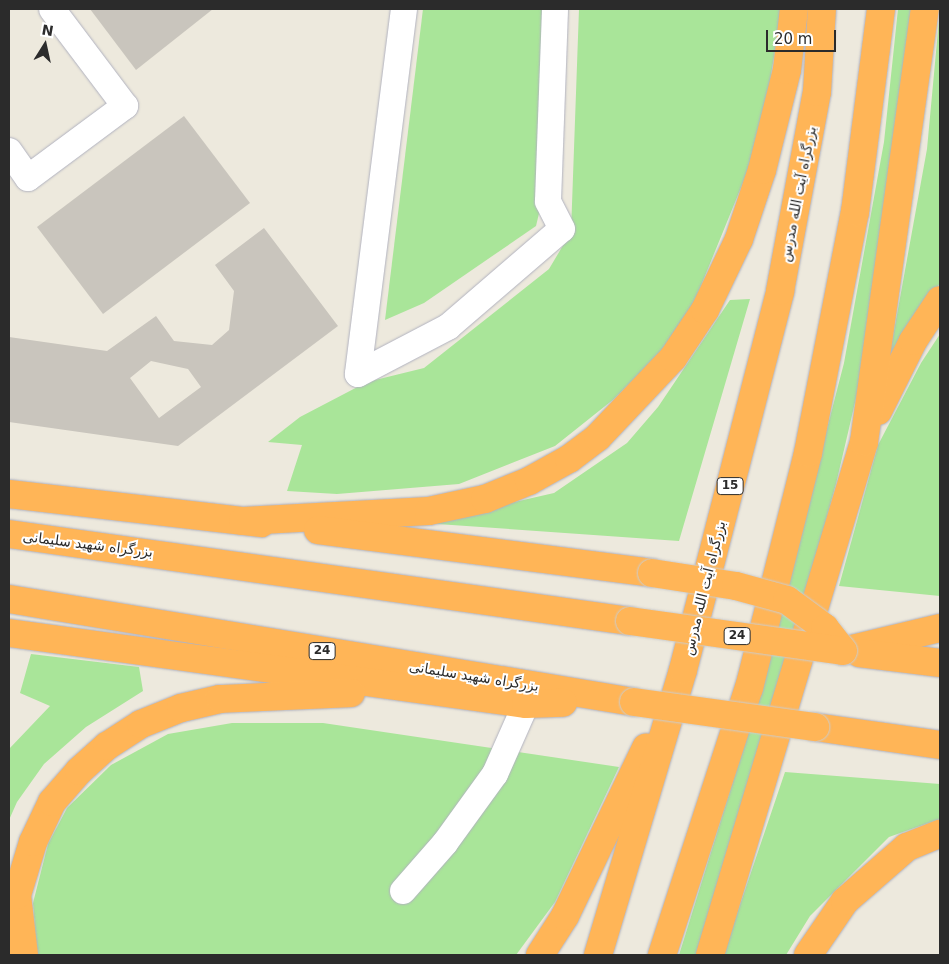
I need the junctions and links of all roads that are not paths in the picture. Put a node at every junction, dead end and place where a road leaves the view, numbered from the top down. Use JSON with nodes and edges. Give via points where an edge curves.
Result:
{"nodes":[{"id":1,"x":52,"y":9,"type":"edge"},
{"id":2,"x":404,"y":9,"type":"edge"},
{"id":3,"x":555,"y":9,"type":"edge"},
{"id":4,"x":794,"y":9,"type":"edge"},
{"id":5,"x":822,"y":9,"type":"edge"},
{"id":6,"x":881,"y":9,"type":"edge"},
{"id":7,"x":925,"y":9,"type":"edge"},
{"id":8,"x":9,"y":151,"type":"edge"},
{"id":9,"x":940,"y":300,"type":"edge"},
{"id":10,"x":864,"y":442,"type":"junction"},
{"id":11,"x":9,"y":494,"type":"edge"},
{"id":12,"x":243,"y":521,"type":"junction"},
{"id":13,"x":9,"y":534,"type":"edge"},
{"id":14,"x":9,"y":599,"type":"edge"},
{"id":15,"x":940,"y":628,"type":"edge"},
{"id":16,"x":9,"y":633,"type":"edge"},
{"id":17,"x":843,"y":651,"type":"junction"},
{"id":18,"x":940,"y":663,"type":"edge"},
{"id":19,"x":683,"y":670,"type":"junction"},
{"id":20,"x":424,"y":690,"type":"junction"},
{"id":21,"x":634,"y":702,"type":"junction"},
{"id":22,"x":526,"y":704,"type":"junction"},
{"id":23,"x":940,"y":745,"type":"edge"},
{"id":24,"x":940,"y":834,"type":"edge"},
{"id":25,"x":403,"y":891,"type":"dead end"},
{"id":26,"x":24,"y":955,"type":"edge"},
{"id":27,"x":540,"y":955,"type":"edge"},
{"id":28,"x":598,"y":955,"type":"edge"},
{"id":29,"x":662,"y":955,"type":"edge"},
{"id":30,"x":710,"y":955,"type":"edge"},
{"id":31,"x":808,"y":955,"type":"edge"}],
"edges":[{"from":1,"to":8,"type":"lane","via":[[125,106],[28,178]]},
{"from":2,"to":3,"type":"lane","via":[[358,374],[448,327],[562,229],[548,201]]},
{"from":4,"to":12,"type":"highway","via":[[787,70],[762,170],[739,239],[705,310],[673,358],[598,436],[569,459],[529,481],[485,499],[430,511]]},
{"from":5,"to":19,"type":"highway","name":"بزرگراه آیت الله مدرس","number":"15","via":[[817,92],[780,291]]},
{"from":6,"to":29,"type":"highway","via":[[855,212],[808,453],[749,688]]},
{"from":7,"to":10,"type":"highway"},
{"from":9,"to":10,"type":"highway","via":[[892,380]]},
{"from":10,"to":30,"type":"highway"},
{"from":11,"to":12,"type":"highway"},
{"from":12,"to":17,"type":"highway","bridge":true,"via":[[736,586],[787,600],[825,628]]},
{"from":13,"to":17,"type":"highway","name":"بزرگراه شهید سلیمانی","number":"24","bridge":true},
{"from":14,"to":21,"type":"highway","name":"بزرگراه شهید سلیمانی","number":"24"},
{"from":15,"to":17,"type":"highway"},
{"from":16,"to":20,"type":"highway"},
{"from":17,"to":18,"type":"highway","name":"بزرگراه شهید سلیمانی","number":"24"},
{"from":19,"to":27,"type":"highway","via":[[565,916]]},
{"from":19,"to":28,"type":"highway","name":"بزرگراه آیت الله مدرس","number":"15"},
{"from":20,"to":22,"type":"highway"},
{"from":20,"to":26,"type":"highway","via":[[220,699],[181,708],[141,724],[107,746],[79,770],[52,802],[33,842],[18,895]]},
{"from":21,"to":22,"type":"highway"},
{"from":21,"to":23,"type":"highway","name":"بزرگراه شهید سلیمانی","number":"24","bridge":true},
{"from":22,"to":25,"type":"lane","via":[[495,774],[445,843]]},
{"from":24,"to":31,"type":"highway","via":[[907,848],[845,901]]}]}
